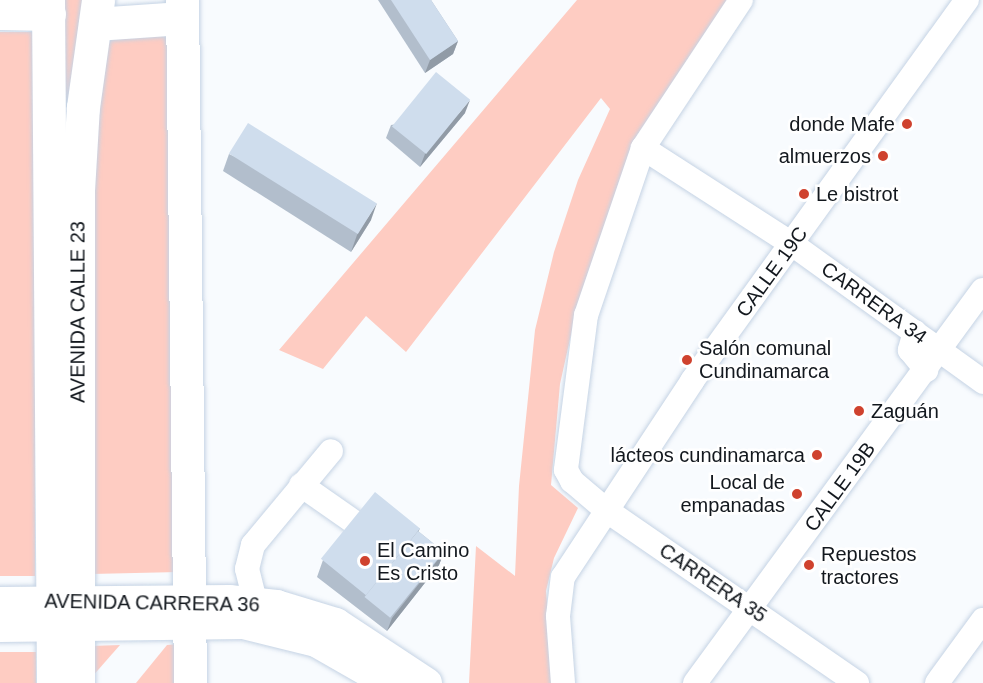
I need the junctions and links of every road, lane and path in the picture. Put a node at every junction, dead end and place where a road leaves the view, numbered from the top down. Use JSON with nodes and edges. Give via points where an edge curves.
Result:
{"nodes":[{"id":1,"x":741,"y":0,"type":"edge"},
{"id":2,"x":967,"y":0,"type":"edge"},
{"id":3,"x":49,"y":7,"type":"edge"},
{"id":4,"x":182,"y":9,"type":"edge"},
{"id":5,"x":97,"y":12,"type":"edge"},
{"id":6,"x":0,"y":14,"type":"edge"},
{"id":7,"x":643,"y":148,"type":"junction"},
{"id":8,"x":792,"y":244,"type":"junction"},
{"id":9,"x":983,"y":290,"type":"edge"},
{"id":10,"x":933,"y":360,"type":"junction"},
{"id":11,"x":983,"y":382,"type":"edge"},
{"id":12,"x":331,"y":451,"type":"dead end"},
{"id":13,"x":302,"y":485,"type":"junction"},
{"id":14,"x":606,"y":510,"type":"junction"},
{"id":15,"x":354,"y":522,"type":"edge"},
{"id":16,"x":255,"y":601,"type":"junction"},
{"id":17,"x":0,"y":602,"type":"edge"},
{"id":18,"x":751,"y":609,"type":"junction"},
{"id":19,"x":189,"y":612,"type":"junction"},
{"id":20,"x":65,"y":614,"type":"junction"},
{"id":21,"x":983,"y":620,"type":"edge"},
{"id":22,"x":0,"y":627,"type":"edge"},
{"id":23,"x":53,"y":683,"type":"edge"},
{"id":24,"x":78,"y":683,"type":"edge"},
{"id":25,"x":190,"y":683,"type":"edge"},
{"id":26,"x":388,"y":683,"type":"edge"},
{"id":27,"x":427,"y":683,"type":"edge"},
{"id":28,"x":563,"y":683,"type":"edge"},
{"id":29,"x":695,"y":683,"type":"edge"},
{"id":30,"x":857,"y":683,"type":"edge"},
{"id":31,"x":937,"y":683,"type":"edge"}],
"edges":[{"from":1,"to":7,"type":"street"},
{"from":2,"to":8,"type":"street","name":"CALLE 19C"},
{"from":3,"to":6,"type":"highway"},
{"from":3,"to":20,"type":"highway","name":"AVENIDA CALLE 23"},
{"from":4,"to":5,"type":"highway"},
{"from":4,"to":19,"type":"highway"},
{"from":5,"to":20,"type":"highway","name":"AVENIDA CALLE 23","via":[[83,107],[78,190]]},
{"from":7,"to":8,"type":"street","name":"CARRERA 34"},
{"from":7,"to":14,"type":"street","name":"CARRERA 35","via":[[586,315],[565,459],[572,481]]},
{"from":8,"to":10,"type":"street","name":"CARRERA 34","via":[[915,332]]},
{"from":8,"to":14,"type":"street","name":"CALLE 19C","via":[[692,381]]},
{"from":9,"to":10,"type":"street","name":"CALLE 19B"},
{"from":10,"to":11,"type":"street","name":"CARRERA 34"},
{"from":10,"to":18,"type":"street","name":"CALLE 19B"},
{"from":12,"to":13,"type":"street"},
{"from":13,"to":15,"type":"street"},
{"from":13,"to":16,"type":"street","via":[[253,545],[248,568]]},
{"from":14,"to":18,"type":"street","name":"CARRERA 35"},
{"from":14,"to":28,"type":"street","name":"CALLE 19C","via":[[563,577],[558,616]]},
{"from":16,"to":19,"type":"main road","name":"AVENIDA CARRERA 36"},
{"from":16,"to":27,"type":"main road","name":"AVENIDA CARRERA 36","via":[[336,623]]},
{"from":17,"to":20,"type":"main road","name":"AVENIDA CARRERA 36"},
{"from":18,"to":29,"type":"street","name":"CALLE 19B"},
{"from":18,"to":30,"type":"street","name":"CARRERA 35"},
{"from":19,"to":20,"type":"main road","name":"AVENIDA CARRERA 36"},
{"from":19,"to":25,"type":"highway"},
{"from":19,"to":26,"type":"main road","name":"AVENIDA CARRERA 36","via":[[288,633],[340,652]]},
{"from":20,"to":22,"type":"main road","name":"AVENIDA CARRERA 36"},
{"from":20,"to":23,"type":"highway"},
{"from":20,"to":24,"type":"highway"},
{"from":21,"to":31,"type":"street"}]}
